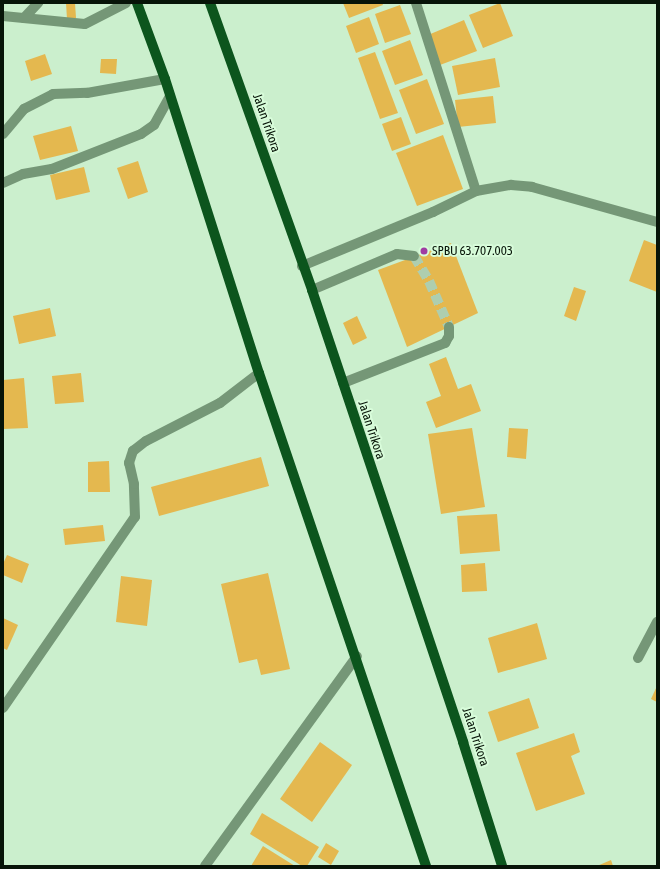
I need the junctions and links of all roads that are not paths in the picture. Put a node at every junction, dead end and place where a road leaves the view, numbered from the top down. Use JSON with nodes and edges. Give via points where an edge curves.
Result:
{"nodes":[{"id":1,"x":38,"y":3,"type":"edge"},
{"id":2,"x":126,"y":3,"type":"edge"},
{"id":3,"x":137,"y":3,"type":"edge"},
{"id":4,"x":210,"y":3,"type":"edge"},
{"id":5,"x":416,"y":3,"type":"edge"},
{"id":6,"x":3,"y":16,"type":"edge"},
{"id":7,"x":24,"y":18,"type":"junction"},
{"id":8,"x":165,"y":79,"type":"junction"},
{"id":9,"x":170,"y":96,"type":"junction"},
{"id":10,"x":3,"y":134,"type":"edge"},
{"id":11,"x":3,"y":182,"type":"edge"},
{"id":12,"x":476,"y":191,"type":"junction"},
{"id":13,"x":657,"y":222,"type":"edge"},
{"id":14,"x":414,"y":256,"type":"dead end"},
{"id":15,"x":302,"y":266,"type":"junction"},
{"id":16,"x":312,"y":290,"type":"junction"},
{"id":17,"x":449,"y":327,"type":"dead end"},
{"id":18,"x":260,"y":373,"type":"junction"},
{"id":19,"x":343,"y":383,"type":"junction"},
{"id":20,"x":657,"y":622,"type":"edge"},
{"id":21,"x":357,"y":656,"type":"junction"},
{"id":22,"x":638,"y":658,"type":"dead end"},
{"id":23,"x":3,"y":708,"type":"edge"},
{"id":24,"x":205,"y":866,"type":"edge"},
{"id":25,"x":426,"y":866,"type":"edge"},
{"id":26,"x":502,"y":866,"type":"edge"}],
"edges":[{"from":1,"to":7,"type":"street"},
{"from":2,"to":7,"type":"street","via":[[85,24]]},
{"from":3,"to":8,"type":"main road"},
{"from":4,"to":15,"type":"main road","name":"Jalan Trikora"},
{"from":5,"to":12,"type":"street"},
{"from":6,"to":7,"type":"street"},
{"from":8,"to":9,"type":"main road"},
{"from":8,"to":10,"type":"street","via":[[87,93],[53,94],[24,109]]},
{"from":9,"to":11,"type":"street","via":[[154,125],[142,134],[52,169],[23,174]]},
{"from":9,"to":18,"type":"main road"},
{"from":12,"to":13,"type":"street","via":[[511,185],[532,187]]},
{"from":12,"to":15,"type":"street","via":[[433,212]]},
{"from":14,"to":16,"type":"street","via":[[397,254]]},
{"from":15,"to":16,"type":"main road","name":"Jalan Trikora"},
{"from":16,"to":19,"type":"main road","name":"Jalan Trikora"},
{"from":17,"to":19,"type":"street","via":[[449,336],[445,343]]},
{"from":18,"to":21,"type":"main road"},
{"from":18,"to":23,"type":"street","via":[[220,403],[146,441],[133,451],[129,463],[134,484],[135,517]]},
{"from":19,"to":26,"type":"main road","name":"Jalan Trikora","via":[[461,735]]},
{"from":20,"to":22,"type":"street"},
{"from":21,"to":24,"type":"street"},
{"from":21,"to":25,"type":"main road"}]}
